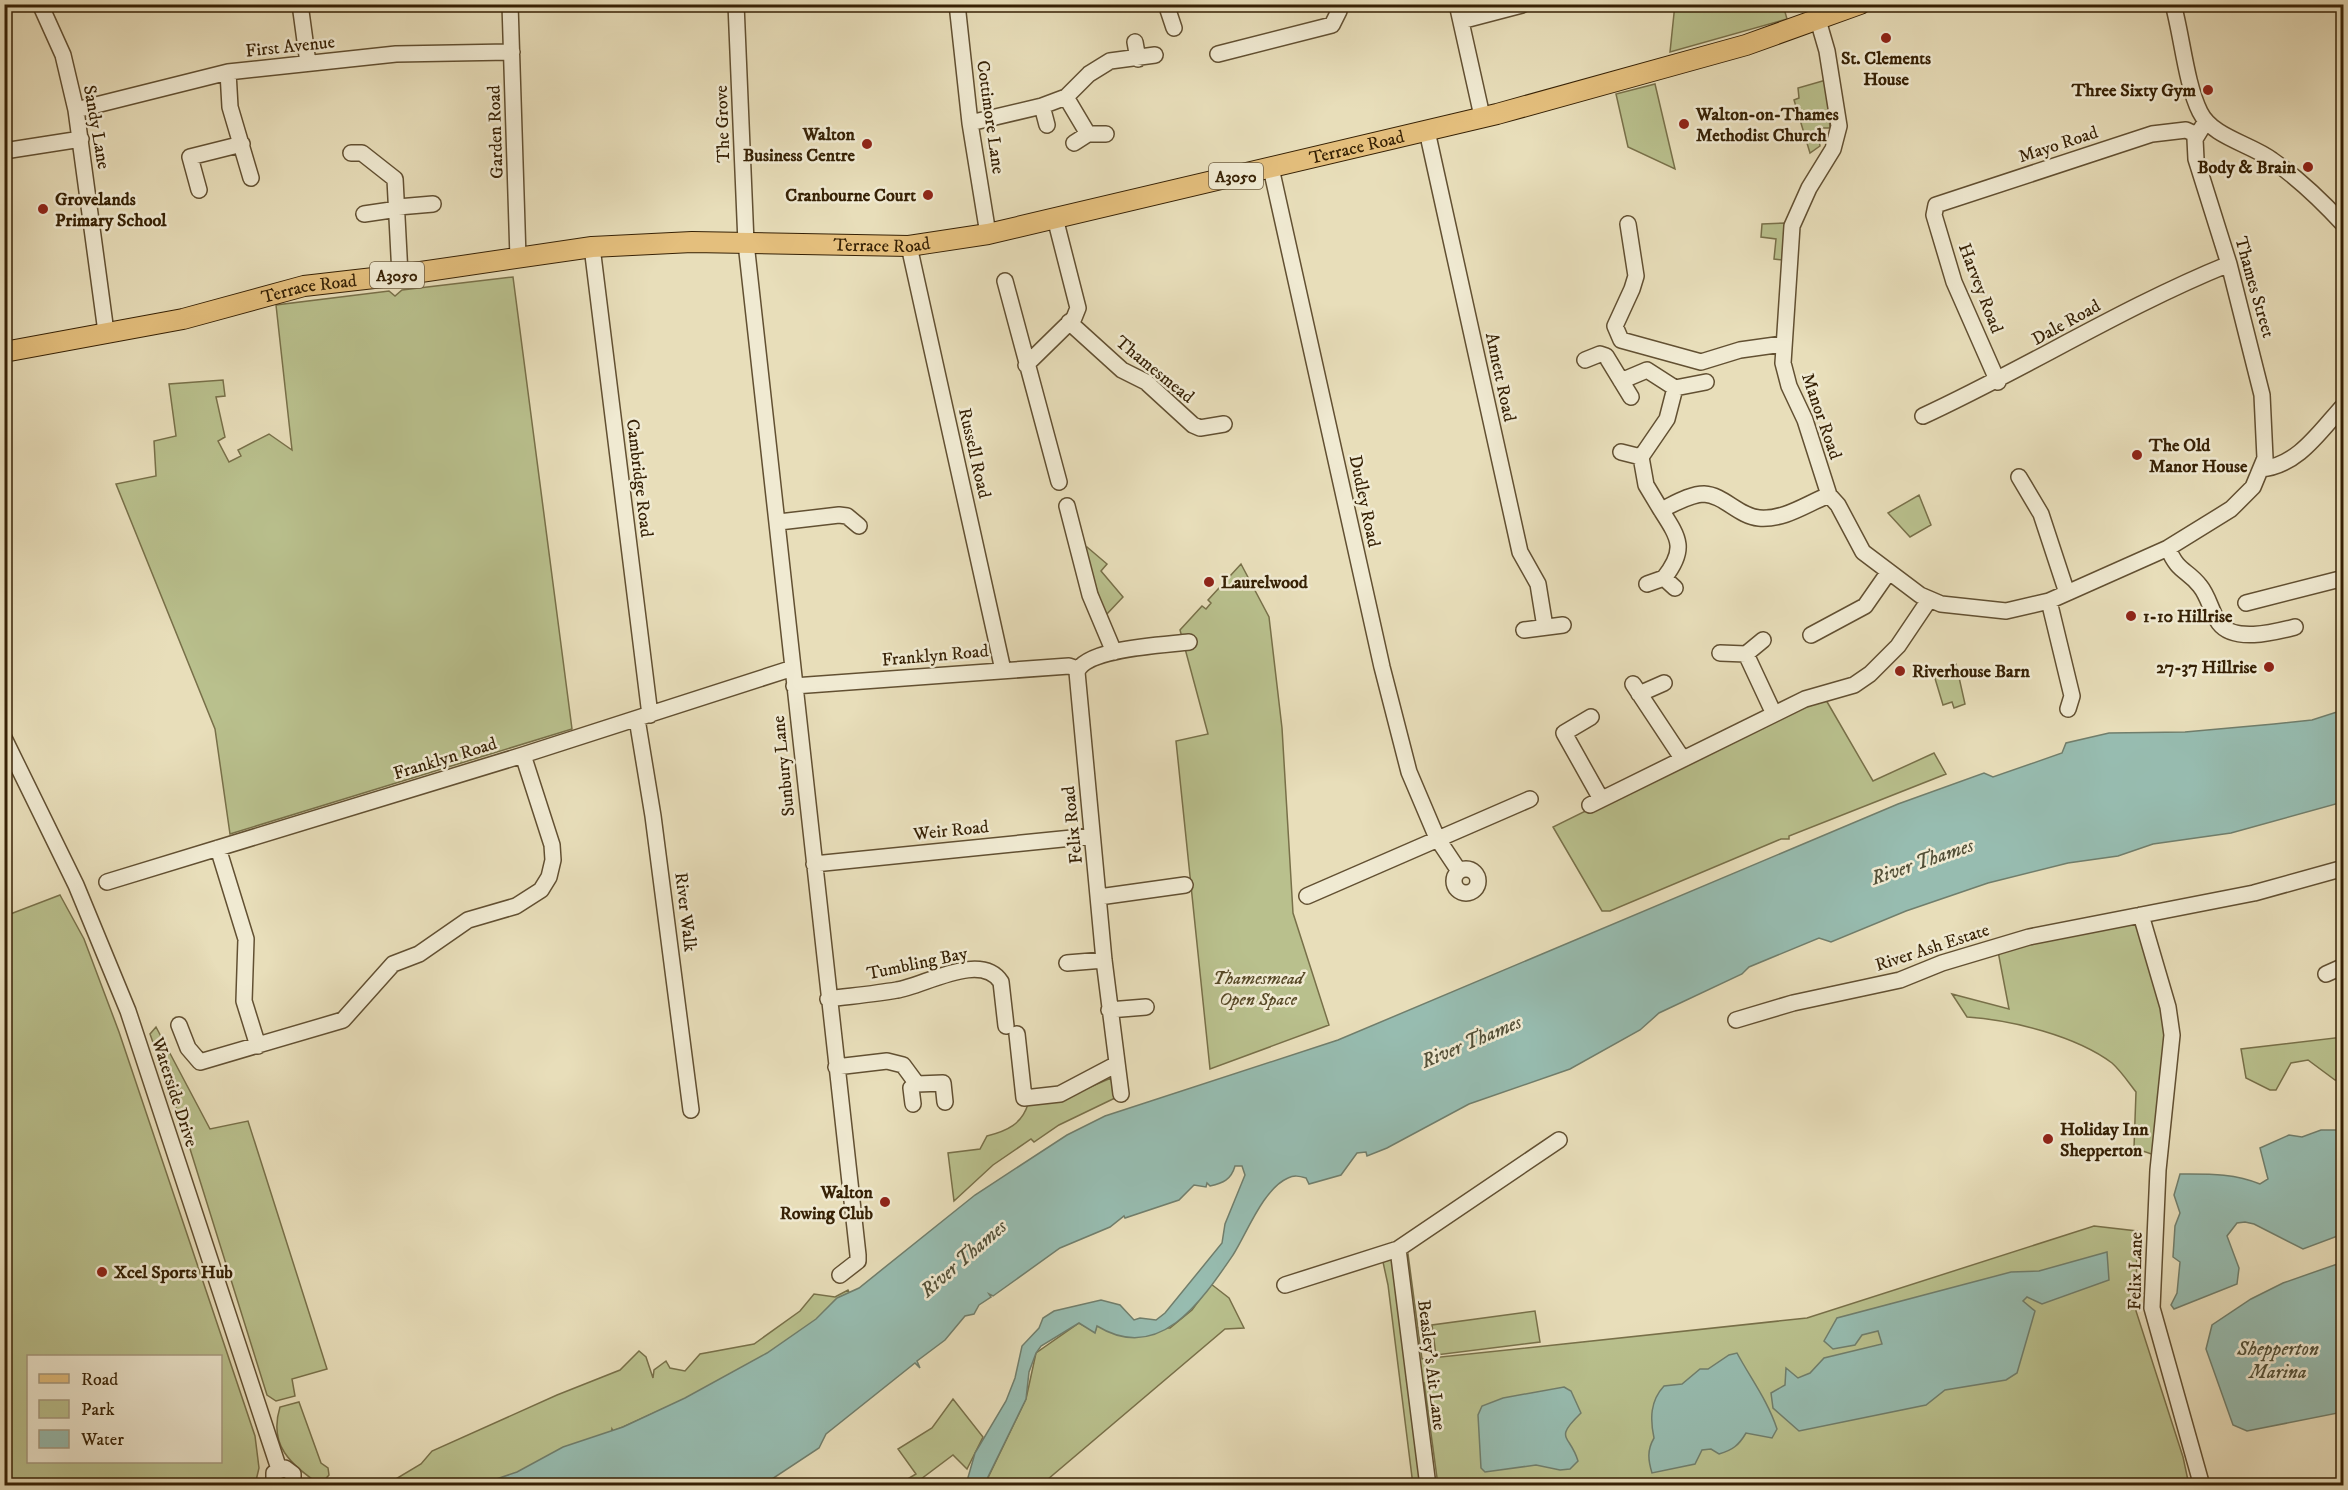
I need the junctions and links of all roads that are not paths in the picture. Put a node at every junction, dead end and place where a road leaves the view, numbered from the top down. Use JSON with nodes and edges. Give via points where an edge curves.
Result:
{"nodes":[{"id":1,"x":40,"y":4,"type":"edge"},
{"id":2,"x":300,"y":4,"type":"edge"},
{"id":3,"x":510,"y":4,"type":"edge"},
{"id":4,"x":736,"y":4,"type":"edge"},
{"id":5,"x":957,"y":4,"type":"edge"},
{"id":6,"x":1166,"y":4,"type":"edge"},
{"id":7,"x":1337,"y":4,"type":"edge"},
{"id":8,"x":1457,"y":4,"type":"edge"},
{"id":9,"x":1522,"y":4,"type":"edge"},
{"id":10,"x":1860,"y":4,"type":"edge"},
{"id":11,"x":2173,"y":4,"type":"edge"},
{"id":12,"x":1818,"y":20,"type":"junction"},
{"id":13,"x":1461,"y":21,"type":"junction"},
{"id":14,"x":1174,"y":28,"type":"dead end"},
{"id":15,"x":1135,"y":42,"type":"dead end"},
{"id":16,"x":512,"y":52,"type":"junction"},
{"id":17,"x":1218,"y":54,"type":"dead end"},
{"id":18,"x":1155,"y":55,"type":"dead end"},
{"id":19,"x":1138,"y":59,"type":"junction"},
{"id":20,"x":308,"y":63,"type":"junction"},
{"id":21,"x":228,"y":72,"type":"junction"},
{"id":22,"x":1066,"y":97,"type":"junction"},
{"id":23,"x":1042,"y":106,"type":"junction"},
{"id":24,"x":76,"y":110,"type":"junction"},
{"id":25,"x":1482,"y":116,"type":"junction"},
{"id":26,"x":2206,"y":120,"type":"junction"},
{"id":27,"x":970,"y":123,"type":"junction"},
{"id":28,"x":1047,"y":125,"type":"dead end"},
{"id":29,"x":1427,"y":131,"type":"junction"},
{"id":30,"x":1088,"y":134,"type":"junction"},
{"id":31,"x":1106,"y":134,"type":"dead end"},
{"id":32,"x":2197,"y":135,"type":"junction"},
{"id":33,"x":81,"y":139,"type":"junction"},
{"id":34,"x":1074,"y":143,"type":"dead end"},
{"id":35,"x":242,"y":144,"type":"junction"},
{"id":36,"x":4,"y":151,"type":"edge"},
{"id":37,"x":351,"y":153,"type":"dead end"},
{"id":38,"x":1271,"y":168,"type":"junction"},
{"id":39,"x":251,"y":178,"type":"dead end"},
{"id":40,"x":199,"y":190,"type":"dead end"},
{"id":41,"x":433,"y":204,"type":"dead end"},
{"id":42,"x":398,"y":208,"type":"junction"},
{"id":43,"x":1934,"y":208,"type":"joint"},
{"id":44,"x":364,"y":214,"type":"dead end"},
{"id":45,"x":1055,"y":218,"type":"junction"},
{"id":46,"x":1628,"y":224,"type":"dead end"},
{"id":47,"x":2343,"y":225,"type":"edge"},
{"id":48,"x":988,"y":234,"type":"junction"},
{"id":49,"x":746,"y":243,"type":"junction"},
{"id":50,"x":909,"y":246,"type":"junction"},
{"id":51,"x":592,"y":247,"type":"junction"},
{"id":52,"x":518,"y":258,"type":"junction"},
{"id":53,"x":2229,"y":264,"type":"junction"},
{"id":54,"x":400,"y":275,"type":"junction"},
{"id":55,"x":1005,"y":281,"type":"dead end"},
{"id":56,"x":1070,"y":322,"type":"junction"},
{"id":57,"x":106,"y":332,"type":"junction"},
{"id":58,"x":1783,"y":344,"type":"junction"},
{"id":59,"x":4,"y":352,"type":"edge"},
{"id":60,"x":1585,"y":360,"type":"dead end"},
{"id":61,"x":1026,"y":364,"type":"junction"},
{"id":62,"x":1621,"y":381,"type":"junction"},
{"id":63,"x":1706,"y":382,"type":"dead end"},
{"id":64,"x":1998,"y":382,"type":"junction"},
{"id":65,"x":1675,"y":388,"type":"junction"},
{"id":66,"x":1631,"y":397,"type":"dead end"},
{"id":67,"x":2343,"y":405,"type":"edge"},
{"id":68,"x":1923,"y":416,"type":"dead end"},
{"id":69,"x":1224,"y":424,"type":"dead end"},
{"id":70,"x":1621,"y":452,"type":"dead end"},
{"id":71,"x":1641,"y":457,"type":"junction"},
{"id":72,"x":2261,"y":469,"type":"junction"},
{"id":73,"x":2019,"y":477,"type":"dead end"},
{"id":74,"x":1059,"y":482,"type":"dead end"},
{"id":75,"x":1829,"y":495,"type":"junction"},
{"id":76,"x":1067,"y":506,"type":"dead end"},
{"id":77,"x":1661,"y":510,"type":"junction"},
{"id":78,"x":779,"y":522,"type":"junction"},
{"id":79,"x":859,"y":526,"type":"dead end"},
{"id":80,"x":2168,"y":548,"type":"junction"},
{"id":81,"x":1888,"y":573,"type":"junction"},
{"id":82,"x":2343,"y":578,"type":"edge"},
{"id":83,"x":1647,"y":584,"type":"dead end"},
{"id":84,"x":2067,"y":593,"type":"junction"},
{"id":85,"x":1929,"y":600,"type":"junction"},
{"id":86,"x":2049,"y":601,"type":"junction"},
{"id":87,"x":2246,"y":603,"type":"dead end"},
{"id":88,"x":1563,"y":625,"type":"dead end"},
{"id":89,"x":1545,"y":627,"type":"junction"},
{"id":90,"x":2295,"y":627,"type":"dead end"},
{"id":91,"x":1524,"y":630,"type":"dead end"},
{"id":92,"x":1812,"y":635,"type":"dead end"},
{"id":93,"x":1763,"y":640,"type":"dead end"},
{"id":94,"x":1190,"y":642,"type":"dead end"},
{"id":95,"x":1113,"y":652,"type":"junction"},
{"id":96,"x":1720,"y":653,"type":"dead end"},
{"id":97,"x":1746,"y":654,"type":"junction"},
{"id":98,"x":793,"y":668,"type":"junction"},
{"id":99,"x":1078,"y":669,"type":"junction"},
{"id":100,"x":1003,"y":670,"type":"junction"},
{"id":101,"x":1664,"y":683,"type":"dead end"},
{"id":102,"x":794,"y":686,"type":"junction"},
{"id":103,"x":2068,"y":709,"type":"dead end"},
{"id":104,"x":1774,"y":714,"type":"junction"},
{"id":105,"x":644,"y":717,"type":"junction"},
{"id":106,"x":1591,"y":717,"type":"dead end"},
{"id":107,"x":4,"y":738,"type":"edge"},
{"id":108,"x":523,"y":755,"type":"junction"},
{"id":109,"x":1682,"y":758,"type":"junction"},
{"id":110,"x":1530,"y":799,"type":"dead end"},
{"id":111,"x":1092,"y":836,"type":"junction"},
{"id":112,"x":1437,"y":838,"type":"junction"},
{"id":113,"x":218,"y":848,"type":"junction"},
{"id":114,"x":814,"y":864,"type":"junction"},
{"id":115,"x":2343,"y":868,"type":"edge"},
{"id":116,"x":1459,"y":871,"type":"dead end"},
{"id":117,"x":107,"y":882,"type":"dead end"},
{"id":118,"x":1185,"y":885,"type":"dead end"},
{"id":119,"x":1307,"y":896,"type":"dead end"},
{"id":120,"x":1099,"y":897,"type":"junction"},
{"id":121,"x":2141,"y":915,"type":"junction"},
{"id":122,"x":1104,"y":960,"type":"junction"},
{"id":123,"x":1067,"y":963,"type":"dead end"},
{"id":124,"x":2343,"y":966,"type":"edge"},
{"id":125,"x":2326,"y":974,"type":"dead end"},
{"id":126,"x":828,"y":999,"type":"junction"},
{"id":127,"x":1146,"y":1007,"type":"dead end"},
{"id":128,"x":1109,"y":1010,"type":"junction"},
{"id":129,"x":1736,"y":1020,"type":"dead end"},
{"id":130,"x":179,"y":1025,"type":"dead end"},
{"id":131,"x":258,"y":1046,"type":"junction"},
{"id":132,"x":1115,"y":1065,"type":"junction"},
{"id":133,"x":836,"y":1068,"type":"junction"},
{"id":134,"x":917,"y":1084,"type":"junction"},
{"id":135,"x":1121,"y":1094,"type":"dead end"},
{"id":136,"x":945,"y":1102,"type":"dead end"},
{"id":137,"x":913,"y":1104,"type":"dead end"},
{"id":138,"x":691,"y":1110,"type":"dead end"},
{"id":139,"x":1559,"y":1140,"type":"dead end"},
{"id":140,"x":1398,"y":1249,"type":"junction"},
{"id":141,"x":840,"y":1275,"type":"dead end"},
{"id":142,"x":1285,"y":1285,"type":"dead end"},
{"id":143,"x":279,"y":1482,"type":"edge"},
{"id":144,"x":1428,"y":1485,"type":"edge"},
{"id":145,"x":2202,"y":1485,"type":"edge"}],
"edges":[{"from":1,"to":24,"type":"street","name":"Sandy Lane","via":[[63,55]]},
{"from":2,"to":20,"type":"street"},
{"from":3,"to":16,"type":"street","name":"Garden Road"},
{"from":4,"to":49,"type":"street","name":"The Grove"},
{"from":5,"to":27,"type":"street","name":"Cottimore Lane"},
{"from":6,"to":14,"type":"street"},
{"from":7,"to":17,"type":"street","via":[[1339,11],[1332,26]]},
{"from":8,"to":13,"type":"street"},
{"from":9,"to":13,"type":"street"},
{"from":10,"to":12,"type":"main road","number":"A3050"},
{"from":11,"to":26,"type":"street","via":[[2195,98]]},
{"from":12,"to":25,"type":"main road","name":"Terrace Road","number":"A3050","via":[[1746,45]]},
{"from":12,"to":58,"type":"street","name":"Manor Road","via":[[1826,43],[1839,126],[1833,149],[1792,226]]},
{"from":13,"to":25,"type":"street"},
{"from":15,"to":19,"type":"street"},
{"from":16,"to":20,"type":"street","name":"First Avenue","via":[[396,54]]},
{"from":16,"to":52,"type":"street","name":"Garden Road"},
{"from":18,"to":19,"type":"street"},
{"from":19,"to":22,"type":"street","via":[[1110,61],[1089,74]]},
{"from":20,"to":21,"type":"street","name":"First Avenue"},
{"from":21,"to":24,"type":"street","name":"First Avenue"},
{"from":21,"to":35,"type":"street","via":[[230,107]]},
{"from":22,"to":23,"type":"street"},
{"from":22,"to":30,"type":"street"},
{"from":23,"to":27,"type":"street"},
{"from":23,"to":28,"type":"street"},
{"from":24,"to":33,"type":"street","name":"Sandy Lane"},
{"from":25,"to":29,"type":"main road","name":"Terrace Road","number":"A3050"},
{"from":26,"to":32,"type":"street"},
{"from":26,"to":47,"type":"street","via":[[2278,164]]},
{"from":27,"to":48,"type":"street","name":"Cottimore Lane"},
{"from":29,"to":38,"type":"main road","name":"Terrace Road","number":"A3050"},
{"from":29,"to":89,"type":"street","name":"Annett Road","via":[[1520,552],[1538,584]]},
{"from":30,"to":31,"type":"street"},
{"from":30,"to":34,"type":"street"},
{"from":32,"to":43,"type":"street","name":"Mayo Road","via":[[2186,130],[2152,134],[1939,202]]},
{"from":32,"to":53,"type":"street","name":"Thames Street","via":[[2198,167]]},
{"from":33,"to":36,"type":"street"},
{"from":33,"to":57,"type":"street","name":"Sandy Lane"},
{"from":35,"to":39,"type":"street"},
{"from":35,"to":40,"type":"street","via":[[190,156]]},
{"from":37,"to":42,"type":"street","via":[[362,153],[395,179]]},
{"from":38,"to":45,"type":"main road","name":"Terrace Road","number":"A3050"},
{"from":38,"to":112,"type":"street","name":"Dudley Road","via":[[1382,667],[1409,772]]},
{"from":41,"to":42,"type":"street"},
{"from":42,"to":44,"type":"street"},
{"from":42,"to":54,"type":"street"},
{"from":43,"to":64,"type":"street","name":"Harvey Road","via":[[1954,282]]},
{"from":45,"to":48,"type":"main road","name":"Terrace Road","number":"A3050"},
{"from":45,"to":56,"type":"street","via":[[1077,302],[1077,314]]},
{"from":46,"to":58,"type":"street","via":[[1636,269],[1632,289],[1615,326],[1621,340],[1701,362],[1740,350]]},
{"from":48,"to":50,"type":"main road","name":"Terrace Road","number":"A3050"},
{"from":49,"to":50,"type":"main road","name":"Terrace Road","number":"A3050"},
{"from":49,"to":51,"type":"main road","name":"Terrace Road","number":"A3050","via":[[655,242]]},
{"from":49,"to":78,"type":"street","name":"Sunbury Lane"},
{"from":50,"to":100,"type":"street","name":"Russell Road"},
{"from":51,"to":52,"type":"main road","name":"Terrace Road","number":"A3050"},
{"from":51,"to":105,"type":"street","name":"Cambridge Road"},
{"from":52,"to":54,"type":"main road","name":"Terrace Road","number":"A3050"},
{"from":53,"to":64,"type":"street","name":"Dale Road","via":[[2157,294]]},
{"from":53,"to":72,"type":"street","name":"Thames Street","via":[[2262,395],[2266,443]]},
{"from":54,"to":57,"type":"main road","name":"Terrace Road","number":"A3050","via":[[304,286],[183,319]]},
{"from":55,"to":61,"type":"street"},
{"from":56,"to":61,"type":"street"},
{"from":56,"to":69,"type":"street","name":"Thamesmead","via":[[1122,370],[1146,382],[1193,425],[1200,428]]},
{"from":57,"to":59,"type":"main road","name":"Terrace Road","number":"A3050"},
{"from":58,"to":75,"type":"street","name":"Manor Road","via":[[1789,386],[1805,420]]},
{"from":60,"to":62,"type":"street","via":[[1600,354],[1606,356]]},
{"from":61,"to":74,"type":"street"},
{"from":62,"to":65,"type":"street","via":[[1647,370]]},
{"from":62,"to":66,"type":"street"},
{"from":63,"to":65,"type":"street"},
{"from":64,"to":68,"type":"street","name":"Dale Road"},
{"from":65,"to":71,"type":"street","via":[[1667,419]]},
{"from":67,"to":72,"type":"street","via":[[2293,459],[2281,466]]},
{"from":70,"to":71,"type":"street"},
{"from":71,"to":77,"type":"street","via":[[1646,485]]},
{"from":72,"to":80,"type":"street","name":"Manor Road","via":[[2243,500]]},
{"from":73,"to":84,"type":"street","via":[[2042,514]]},
{"from":75,"to":77,"type":"street","via":[[1788,514],[1768,518],[1747,515],[1704,494]]},
{"from":75,"to":81,"type":"street","name":"Manor Road","via":[[1863,552]]},
{"from":76,"to":95,"type":"street","via":[[1090,595]]},
{"from":77,"to":83,"type":"street","via":[[1674,530],[1679,551],[1670,583]]},
{"from":78,"to":79,"type":"street","via":[[840,515]]},
{"from":78,"to":98,"type":"street","name":"Sunbury Lane"},
{"from":80,"to":84,"type":"street","name":"Manor Road"},
{"from":80,"to":90,"type":"street","via":[[2179,568],[2201,586],[2218,622],[2229,631],[2258,636]]},
{"from":81,"to":85,"type":"street","name":"Manor Road"},
{"from":81,"to":92,"type":"street","via":[[1865,606]]},
{"from":82,"to":87,"type":"street"},
{"from":84,"to":86,"type":"street","name":"Manor Road"},
{"from":85,"to":86,"type":"street","name":"Manor Road","via":[[1953,607],[2006,610]]},
{"from":85,"to":104,"type":"street","via":[[1904,639],[1870,674],[1854,685],[1804,699]]},
{"from":86,"to":103,"type":"street","via":[[2072,696]]},
{"from":88,"to":89,"type":"street"},
{"from":89,"to":91,"type":"street"},
{"from":93,"to":97,"type":"street"},
{"from":94,"to":95,"type":"street"},
{"from":95,"to":99,"type":"street","via":[[1090,659]]},
{"from":96,"to":97,"type":"street"},
{"from":97,"to":104,"type":"street"},
{"from":98,"to":102,"type":"street","name":"Sunbury Lane"},
{"from":98,"to":105,"type":"street","name":"Franklyn Road"},
{"from":99,"to":100,"type":"street","name":"Franklyn Road","via":[[1069,666]]},
{"from":99,"to":111,"type":"street","name":"Felix Road"},
{"from":100,"to":102,"type":"street","name":"Franklyn Road"},
{"from":101,"to":109,"type":"street","via":[[1636,689]]},
{"from":102,"to":114,"type":"street","name":"Sunbury Lane"},
{"from":104,"to":109,"type":"street"},
{"from":105,"to":108,"type":"street","name":"Franklyn Road"},
{"from":105,"to":138,"type":"street","name":"River Walk","via":[[654,827]]},
{"from":106,"to":109,"type":"street","via":[[1564,733],[1595,802]]},
{"from":107,"to":143,"type":"street","name":"Waterside Drive","via":[[76,885],[128,1011]]},
{"from":108,"to":113,"type":"street","name":"Franklyn Road"},
{"from":108,"to":131,"type":"street","via":[[552,845],[549,877],[541,890],[516,906],[468,920],[418,954],[393,964],[343,1020]]},
{"from":110,"to":112,"type":"street"},
{"from":111,"to":114,"type":"street","name":"Weir Road"},
{"from":111,"to":120,"type":"street","name":"Felix Road"},
{"from":112,"to":116,"type":"street","name":"Dudley Road"},
{"from":112,"to":119,"type":"street"},
{"from":113,"to":117,"type":"street","name":"Franklyn Road"},
{"from":113,"to":131,"type":"street","via":[[246,939],[244,1001]]},
{"from":114,"to":126,"type":"street","name":"Sunbury Lane"},
{"from":115,"to":121,"type":"street","name":"River Ash Estate","via":[[2254,893]]},
{"from":118,"to":120,"type":"street"},
{"from":120,"to":122,"type":"street","name":"Felix Road"},
{"from":121,"to":129,"type":"street","name":"River Ash Estate","via":[[2029,937],[1900,980],[1793,1003]]},
{"from":121,"to":145,"type":"street","name":"Felix Lane","via":[[2168,1007],[2171,1051],[2158,1170],[2152,1308]]},
{"from":122,"to":123,"type":"street"},
{"from":122,"to":128,"type":"street","name":"Felix Road"},
{"from":124,"to":125,"type":"street"},
{"from":126,"to":132,"type":"street","name":"Tumbling Bay","via":[[899,990],[964,970],[987,971],[1001,982],[1024,1098],[1060,1094]]},
{"from":126,"to":133,"type":"street","name":"Sunbury Lane"},
{"from":127,"to":128,"type":"street"},
{"from":128,"to":132,"type":"street","name":"Felix Road"},
{"from":130,"to":131,"type":"street","via":[[188,1048],[201,1062]]},
{"from":132,"to":135,"type":"street","name":"Felix Road"},
{"from":133,"to":134,"type":"street","via":[[887,1061],[908,1068]]},
{"from":133,"to":141,"type":"street","name":"Sunbury Lane","via":[[858,1255],[858,1261]]},
{"from":134,"to":136,"type":"street","via":[[943,1083]]},
{"from":134,"to":137,"type":"street","via":[[911,1088]]},
{"from":139,"to":140,"type":"street"},
{"from":140,"to":142,"type":"street"},
{"from":140,"to":144,"type":"street","name":"Beasley's Ait Lane"}]}
